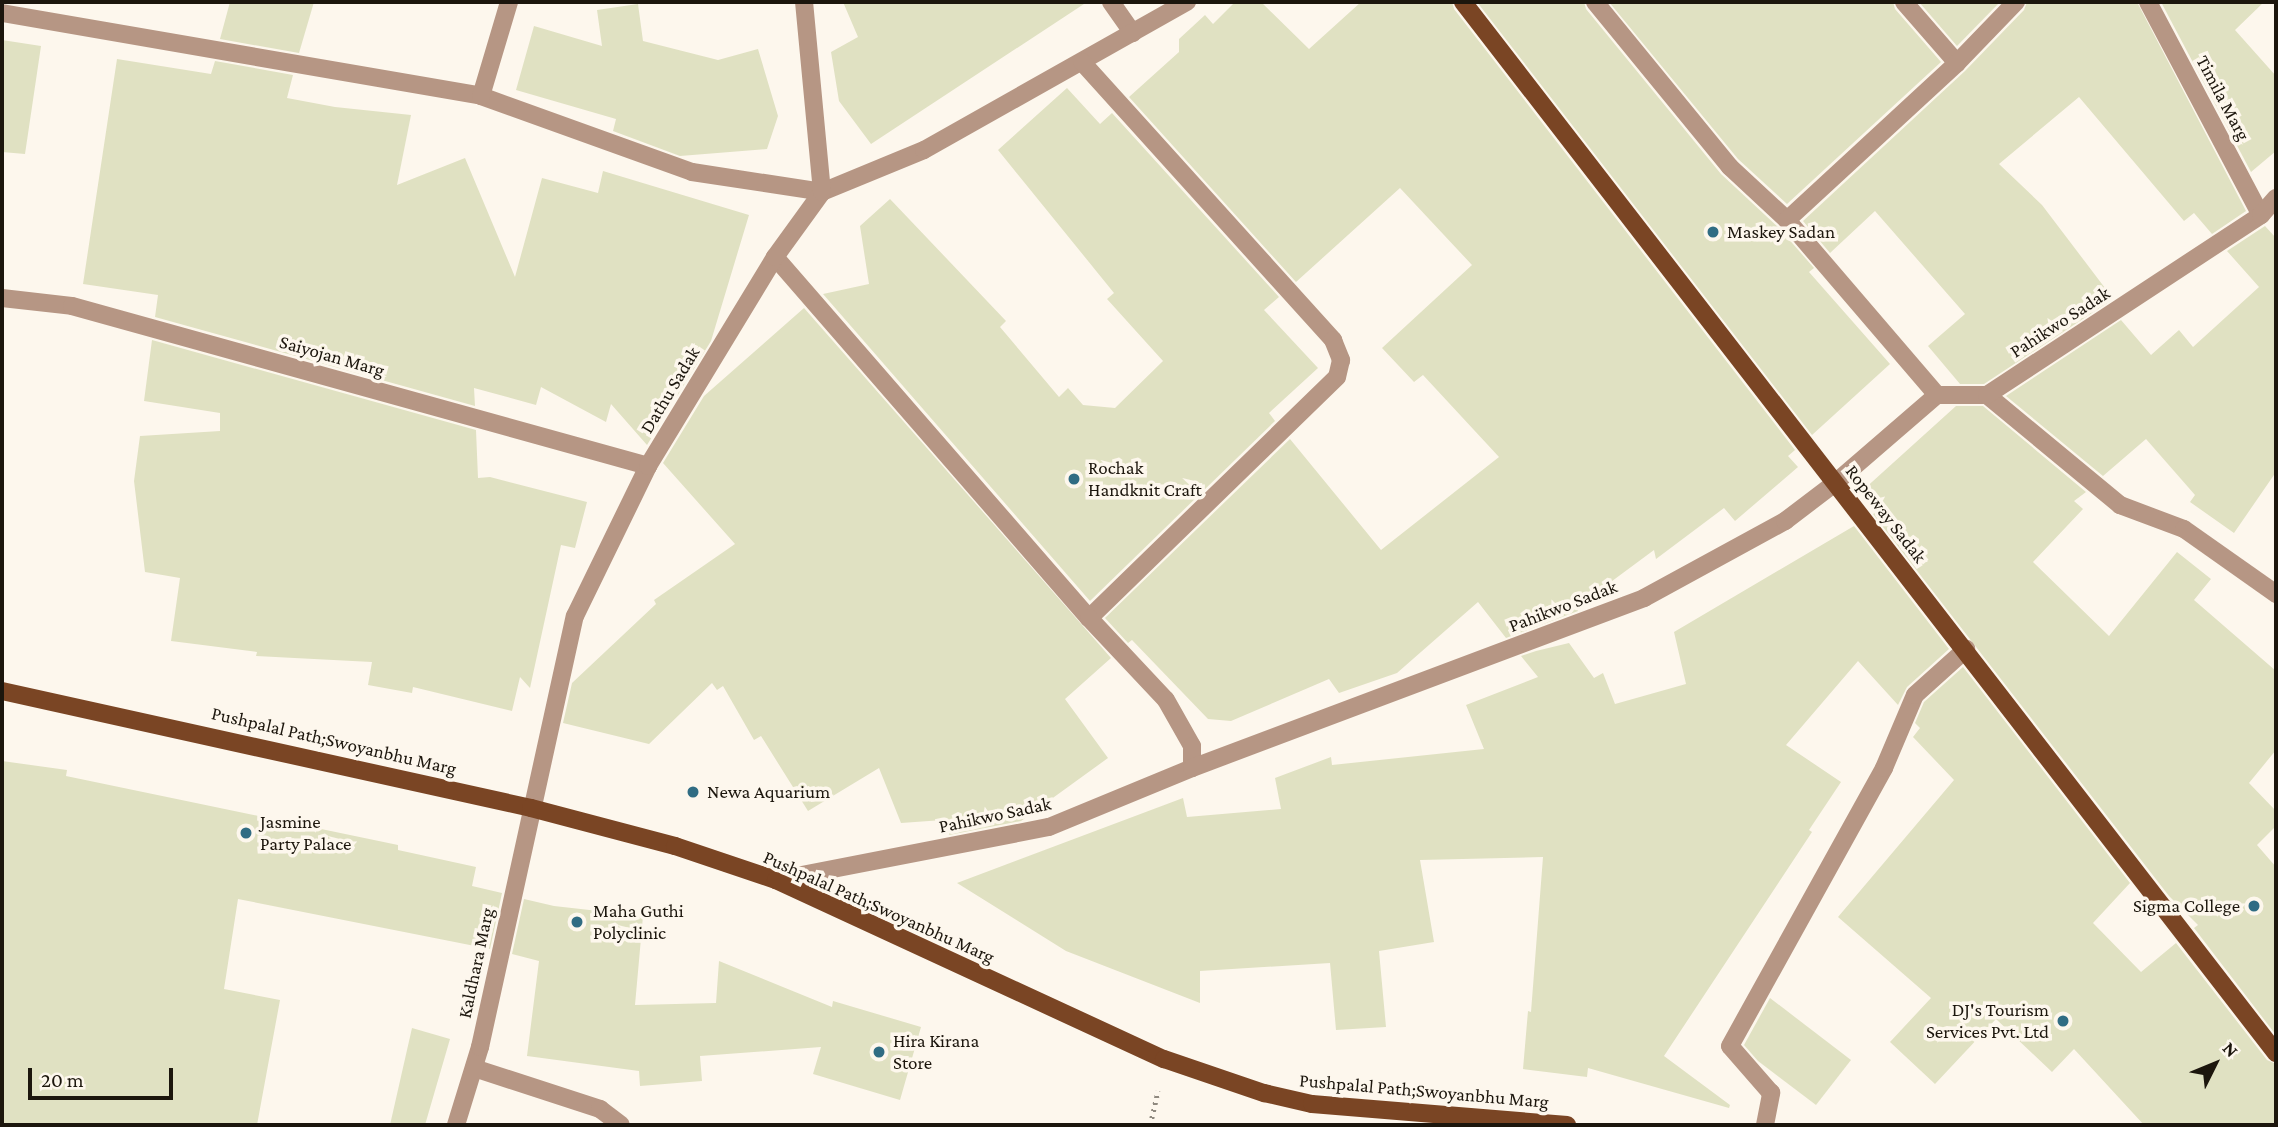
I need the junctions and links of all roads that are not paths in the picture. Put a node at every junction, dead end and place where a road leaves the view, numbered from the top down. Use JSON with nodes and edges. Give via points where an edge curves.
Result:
{"nodes":[{"id":1,"x":509,"y":2,"type":"edge"},
{"id":2,"x":804,"y":2,"type":"edge"},
{"id":3,"x":1111,"y":2,"type":"edge"},
{"id":4,"x":1187,"y":2,"type":"edge"},
{"id":5,"x":1463,"y":2,"type":"edge"},
{"id":6,"x":1595,"y":2,"type":"edge"},
{"id":7,"x":1904,"y":2,"type":"edge"},
{"id":8,"x":2016,"y":2,"type":"edge"},
{"id":9,"x":2148,"y":2,"type":"edge"},
{"id":10,"x":2,"y":13,"type":"edge"},
{"id":11,"x":1133,"y":33,"type":"junction"},
{"id":12,"x":1082,"y":62,"type":"junction"},
{"id":13,"x":1957,"y":63,"type":"junction"},
{"id":14,"x":481,"y":96,"type":"junction"},
{"id":15,"x":821,"y":192,"type":"junction"},
{"id":16,"x":2276,"y":198,"type":"edge"},
{"id":17,"x":2261,"y":215,"type":"junction"},
{"id":18,"x":1787,"y":220,"type":"junction"},
{"id":19,"x":775,"y":257,"type":"junction"},
{"id":20,"x":2,"y":298,"type":"edge"},
{"id":21,"x":1987,"y":395,"type":"junction"},
{"id":22,"x":1937,"y":396,"type":"junction"},
{"id":23,"x":648,"y":466,"type":"junction"},
{"id":24,"x":1835,"y":483,"type":"junction"},
{"id":25,"x":2276,"y":594,"type":"edge"},
{"id":26,"x":1089,"y":618,"type":"junction"},
{"id":27,"x":1966,"y":649,"type":"junction"},
{"id":28,"x":2,"y":691,"type":"edge"},
{"id":29,"x":1192,"y":768,"type":"junction"},
{"id":30,"x":531,"y":808,"type":"junction"},
{"id":31,"x":776,"y":880,"type":"junction"},
{"id":32,"x":2276,"y":1053,"type":"edge"},
{"id":33,"x":474,"y":1068,"type":"junction"},
{"id":34,"x":456,"y":1125,"type":"edge"},
{"id":35,"x":621,"y":1125,"type":"edge"},
{"id":36,"x":1567,"y":1125,"type":"edge"},
{"id":37,"x":1765,"y":1125,"type":"edge"}],
"edges":[{"from":1,"to":14,"type":"street"},
{"from":2,"to":15,"type":"street"},
{"from":3,"to":11,"type":"street"},
{"from":4,"to":11,"type":"street"},
{"from":5,"to":24,"type":"main road","name":"Ropeway Sadak"},
{"from":6,"to":18,"type":"street","via":[[1730,167]]},
{"from":7,"to":13,"type":"street"},
{"from":8,"to":13,"type":"street"},
{"from":9,"to":17,"type":"street","name":"Timila Marg"},
{"from":10,"to":14,"type":"street"},
{"from":11,"to":12,"type":"street"},
{"from":12,"to":15,"type":"street","via":[[924,150]]},
{"from":12,"to":26,"type":"street","via":[[1333,340],[1341,360],[1337,377]]},
{"from":13,"to":18,"type":"street"},
{"from":14,"to":15,"type":"street","via":[[692,172]]},
{"from":15,"to":19,"type":"street","name":"Dathu Sadak"},
{"from":16,"to":17,"type":"street","name":"Pahikwo Sadak"},
{"from":17,"to":21,"type":"street","name":"Pahikwo Sadak"},
{"from":18,"to":22,"type":"street"},
{"from":19,"to":23,"type":"street","name":"Dathu Sadak"},
{"from":19,"to":26,"type":"street"},
{"from":20,"to":23,"type":"street","name":"Saiyojan Marg","via":[[72,306]]},
{"from":21,"to":22,"type":"street"},
{"from":21,"to":25,"type":"street","via":[[2120,505],[2183,529]]},
{"from":22,"to":24,"type":"street","name":"Pahikwo Sadak"},
{"from":23,"to":30,"type":"street","name":"Dathu Sadak","via":[[575,616]]},
{"from":24,"to":27,"type":"main road","name":"Ropeway Sadak"},
{"from":24,"to":29,"type":"street","name":"Pahikwo Sadak","via":[[1784,521],[1644,598]]},
{"from":26,"to":29,"type":"street","via":[[1166,700],[1192,746]]},
{"from":27,"to":32,"type":"main road","name":"Ropeway Sadak"},
{"from":27,"to":37,"type":"street","via":[[1915,695],[1884,768],[1730,1046],[1771,1093]]},
{"from":28,"to":30,"type":"main road","name":"Pushpalal Path;Swoyanbhu Marg"},
{"from":29,"to":31,"type":"street","name":"Pahikwo Sadak","via":[[1049,827]]},
{"from":30,"to":31,"type":"main road","name":"Pushpalal Path;Swoyanbhu Marg","via":[[675,846]]},
{"from":30,"to":33,"type":"street","name":"Kaldhara Marg"},
{"from":31,"to":36,"type":"main road","name":"Pushpalal Path;Swoyanbhu Marg","via":[[1164,1059],[1264,1094],[1312,1104]]},
{"from":33,"to":34,"type":"street","name":"Kaldhara Marg"},
{"from":33,"to":35,"type":"street","via":[[600,1109]]}]}
